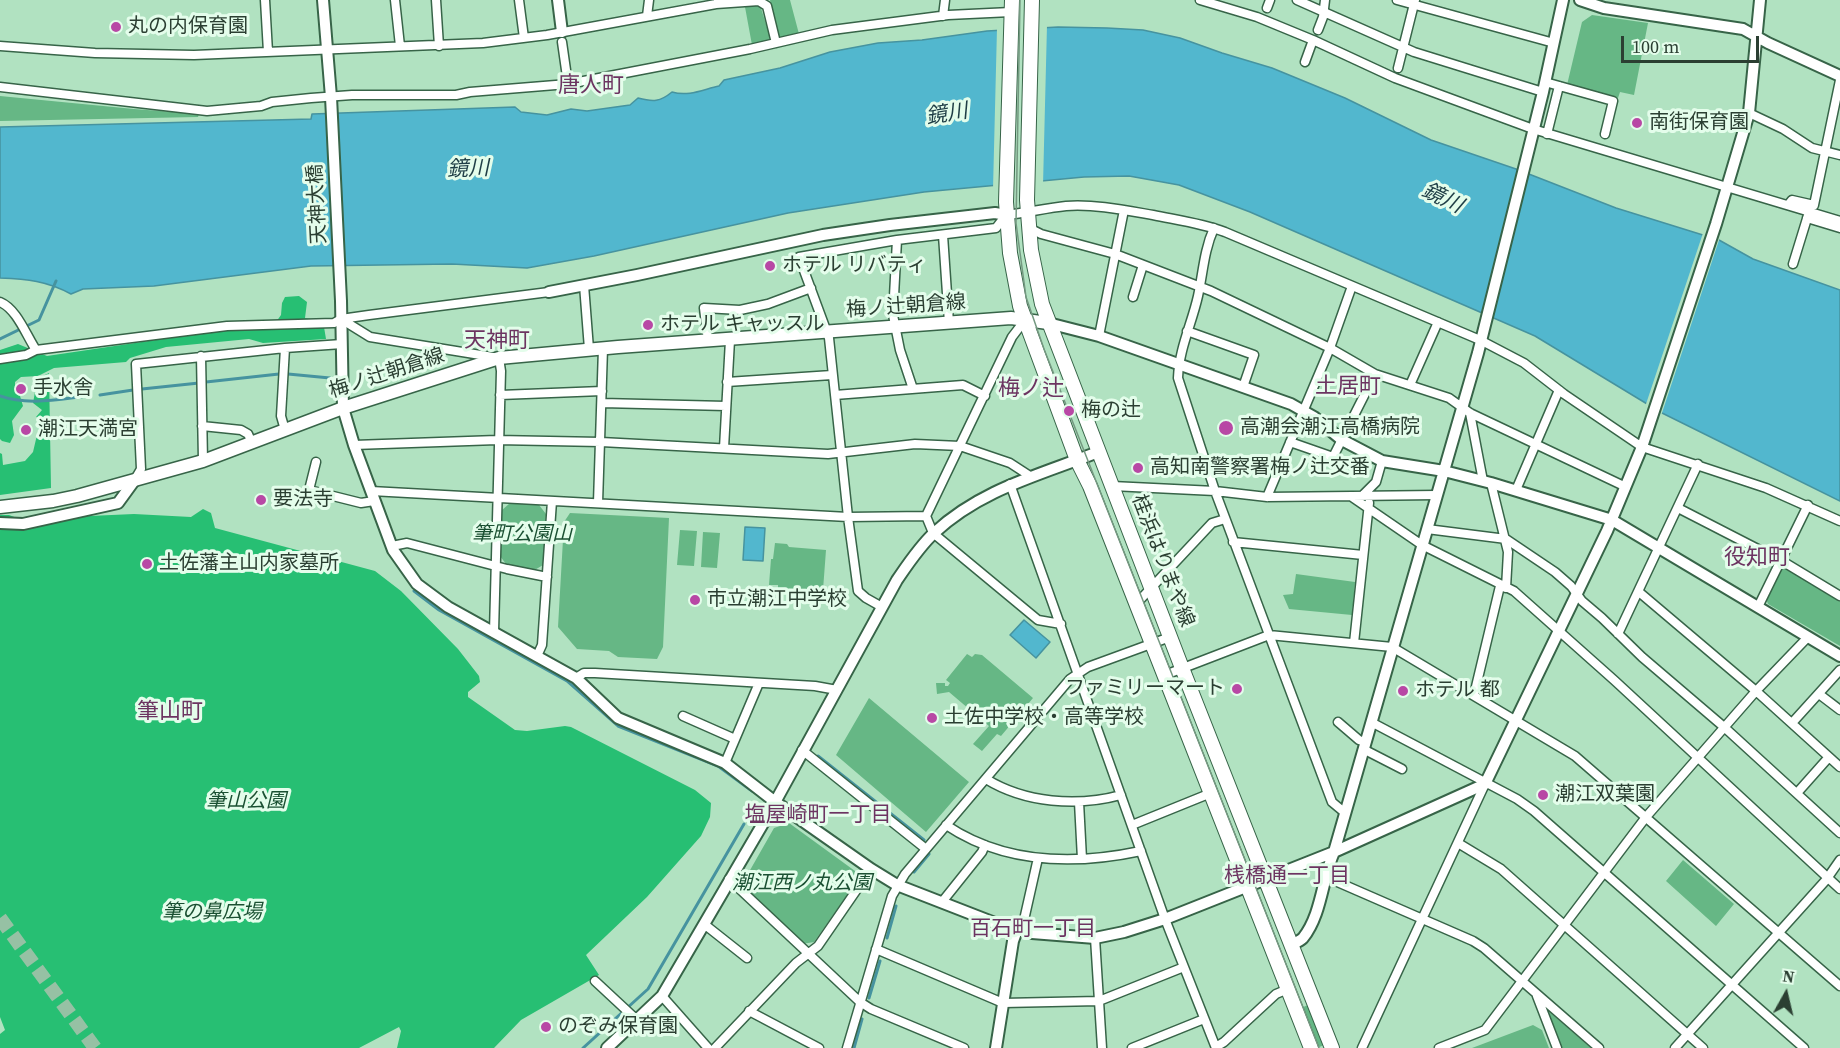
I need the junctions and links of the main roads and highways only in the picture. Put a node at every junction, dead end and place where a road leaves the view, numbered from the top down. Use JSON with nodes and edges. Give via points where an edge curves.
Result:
{"nodes":[{"id":1,"x":1032,"y":0,"type":"edge"},
{"id":2,"x":1012,"y":10,"type":"edge"},
{"id":3,"x":1026,"y":320,"type":"junction"},
{"id":4,"x":1048,"y":323,"type":"junction"},
{"id":5,"x":0,"y":507,"type":"edge"},
{"id":6,"x":1311,"y":1048,"type":"edge"},
{"id":7,"x":1332,"y":1048,"type":"edge"}],
"edges":[{"from":1,"to":4,"type":"main road","name":"桂浜はりまや線","via":[[1029,228]]},
{"from":2,"to":3,"type":"main road","name":"桂浜はりまや線","via":[[1006,214],[1015,282]]},
{"from":3,"to":4,"type":"main road","name":"梅ノ辻朝倉線"},
{"from":3,"to":5,"type":"main road","name":"梅ノ辻朝倉線","via":[[1011,318],[499,358],[343,408],[203,461],[53,501]]},
{"from":3,"to":6,"type":"main road","name":"桂浜はりまや線","via":[[1077,460]]},
{"from":4,"to":7,"type":"main road","name":"桂浜はりまや線"}]}
